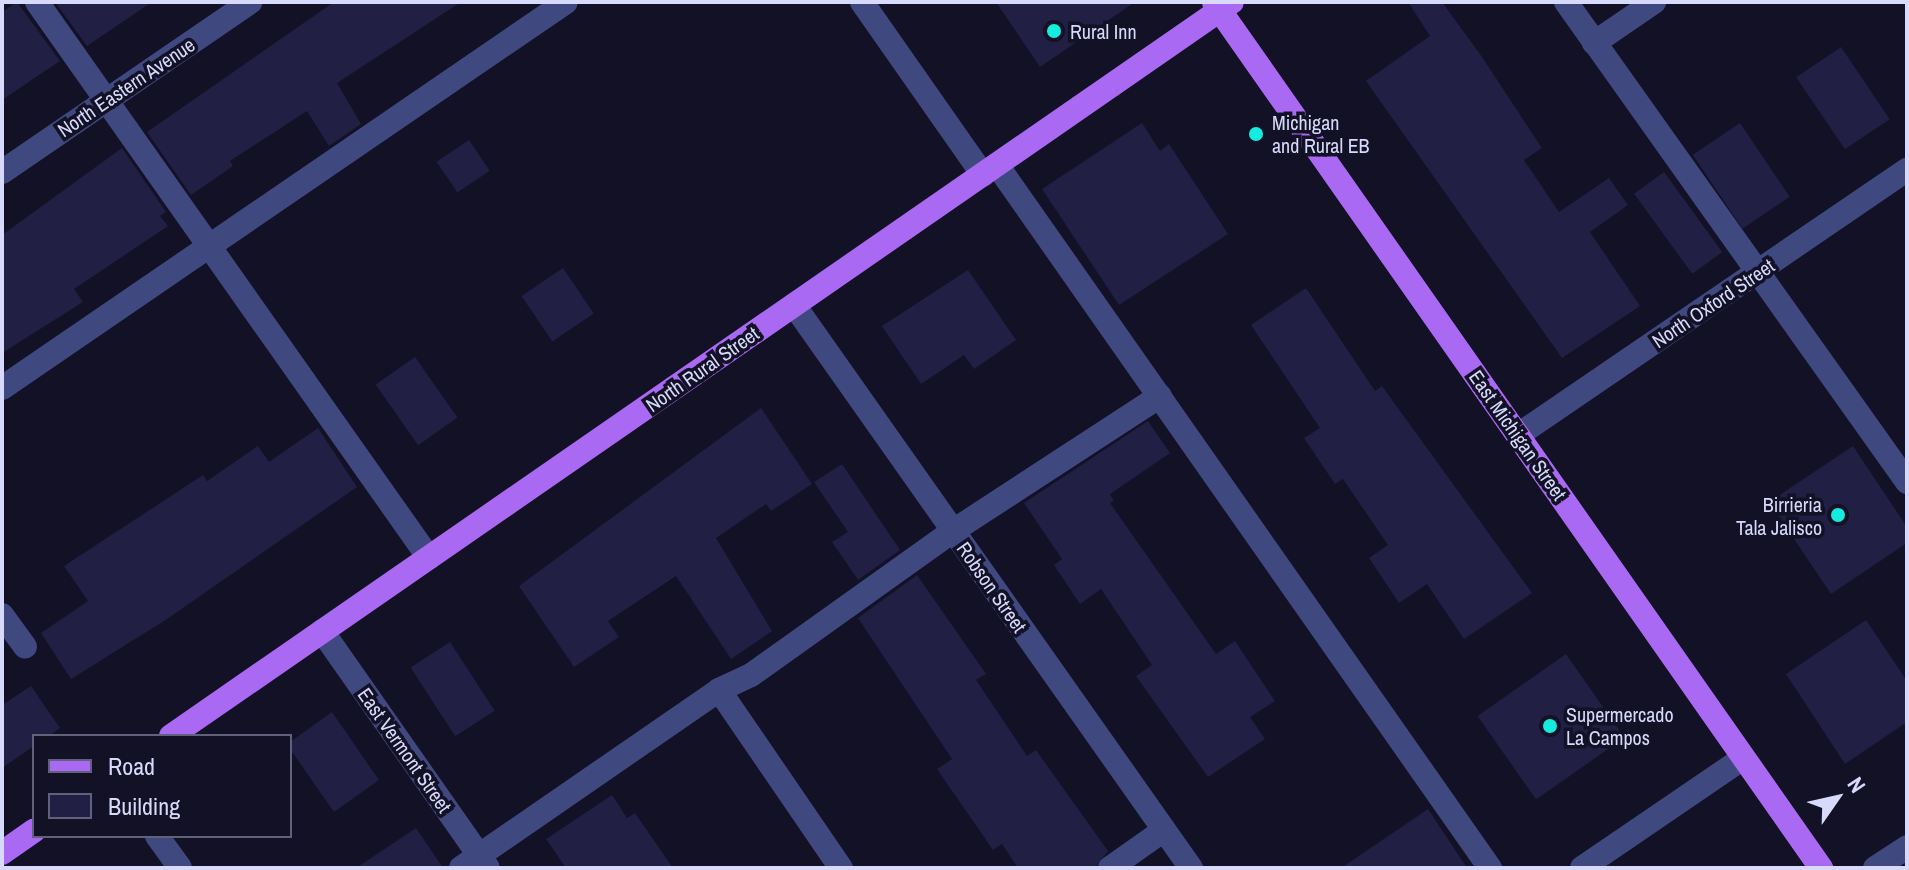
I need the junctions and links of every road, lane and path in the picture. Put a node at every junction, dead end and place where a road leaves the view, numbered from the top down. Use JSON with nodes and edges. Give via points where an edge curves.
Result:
{"nodes":[{"id":1,"x":37,"y":2,"type":"edge"},
{"id":2,"x":250,"y":2,"type":"edge"},
{"id":3,"x":566,"y":2,"type":"edge"},
{"id":4,"x":862,"y":2,"type":"edge"},
{"id":5,"x":1566,"y":2,"type":"edge"},
{"id":6,"x":1654,"y":2,"type":"edge"},
{"id":7,"x":1222,"y":5,"type":"edge"},
{"id":8,"x":1594,"y":43,"type":"junction"},
{"id":9,"x":106,"y":101,"type":"junction"},
{"id":10,"x":990,"y":170,"type":"junction"},
{"id":11,"x":1907,"y":170,"type":"edge"},
{"id":12,"x":2,"y":172,"type":"edge"},
{"id":13,"x":208,"y":245,"type":"junction"},
{"id":14,"x":1757,"y":272,"type":"junction"},
{"id":15,"x":794,"y":305,"type":"junction"},
{"id":16,"x":2,"y":388,"type":"edge"},
{"id":17,"x":1160,"y":396,"type":"junction"},
{"id":18,"x":1518,"y":435,"type":"junction"},
{"id":19,"x":1907,"y":482,"type":"edge"},
{"id":20,"x":953,"y":531,"type":"junction"},
{"id":21,"x":429,"y":558,"type":"junction"},
{"id":22,"x":2,"y":615,"type":"edge"},
{"id":23,"x":322,"y":631,"type":"junction"},
{"id":24,"x":25,"y":647,"type":"dead end"},
{"id":25,"x":719,"y":690,"type":"junction"},
{"id":26,"x":174,"y":734,"type":"edge"},
{"id":27,"x":1743,"y":758,"type":"junction"},
{"id":28,"x":1164,"y":830,"type":"junction"},
{"id":29,"x":32,"y":832,"type":"edge"},
{"id":30,"x":158,"y":838,"type":"edge"},
{"id":31,"x":1907,"y":847,"type":"edge"},
{"id":32,"x":2,"y":853,"type":"edge"},
{"id":33,"x":476,"y":864,"type":"edge"},
{"id":34,"x":180,"y":868,"type":"edge"},
{"id":35,"x":841,"y":868,"type":"edge"},
{"id":36,"x":1110,"y":868,"type":"edge"},
{"id":37,"x":1191,"y":868,"type":"edge"},
{"id":38,"x":1490,"y":868,"type":"edge"},
{"id":39,"x":1582,"y":868,"type":"edge"},
{"id":40,"x":1821,"y":868,"type":"edge"},
{"id":41,"x":1875,"y":868,"type":"edge"}],
"edges":[{"from":1,"to":9,"type":"street"},
{"from":2,"to":9,"type":"street","name":"North Eastern Avenue"},
{"from":3,"to":13,"type":"street"},
{"from":4,"to":10,"type":"street"},
{"from":5,"to":8,"type":"street"},
{"from":6,"to":8,"type":"street"},
{"from":7,"to":10,"type":"main road","name":"North Rural Street"},
{"from":7,"to":18,"type":"main road","name":"East Michigan Street"},
{"from":8,"to":14,"type":"street"},
{"from":9,"to":12,"type":"street","name":"North Eastern Avenue"},
{"from":9,"to":13,"type":"street"},
{"from":10,"to":15,"type":"main road","name":"North Rural Street"},
{"from":10,"to":17,"type":"street"},
{"from":11,"to":14,"type":"street","name":"North Oxford Street"},
{"from":13,"to":16,"type":"street"},
{"from":13,"to":21,"type":"street"},
{"from":14,"to":18,"type":"street","name":"North Oxford Street"},
{"from":14,"to":19,"type":"street"},
{"from":15,"to":20,"type":"street","name":"Robson Street"},
{"from":15,"to":21,"type":"main road","name":"North Rural Street"},
{"from":17,"to":20,"type":"street"},
{"from":17,"to":38,"type":"street"},
{"from":18,"to":27,"type":"main road","name":"East Michigan Street"},
{"from":20,"to":25,"type":"street","via":[[751,675]]},
{"from":20,"to":28,"type":"street","name":"Robson Street"},
{"from":21,"to":23,"type":"main road","name":"North Rural Street"},
{"from":22,"to":24,"type":"street"},
{"from":23,"to":26,"type":"main road","name":"North Rural Street"},
{"from":23,"to":33,"type":"street","name":"East Vermont Street"},
{"from":25,"to":33,"type":"street"},
{"from":25,"to":35,"type":"street"},
{"from":27,"to":39,"type":"street"},
{"from":27,"to":40,"type":"main road","name":"East Michigan Street"},
{"from":28,"to":36,"type":"street"},
{"from":28,"to":37,"type":"street","name":"Robson Street"},
{"from":29,"to":32,"type":"main road"},
{"from":30,"to":34,"type":"street"},
{"from":31,"to":41,"type":"street"}]}
